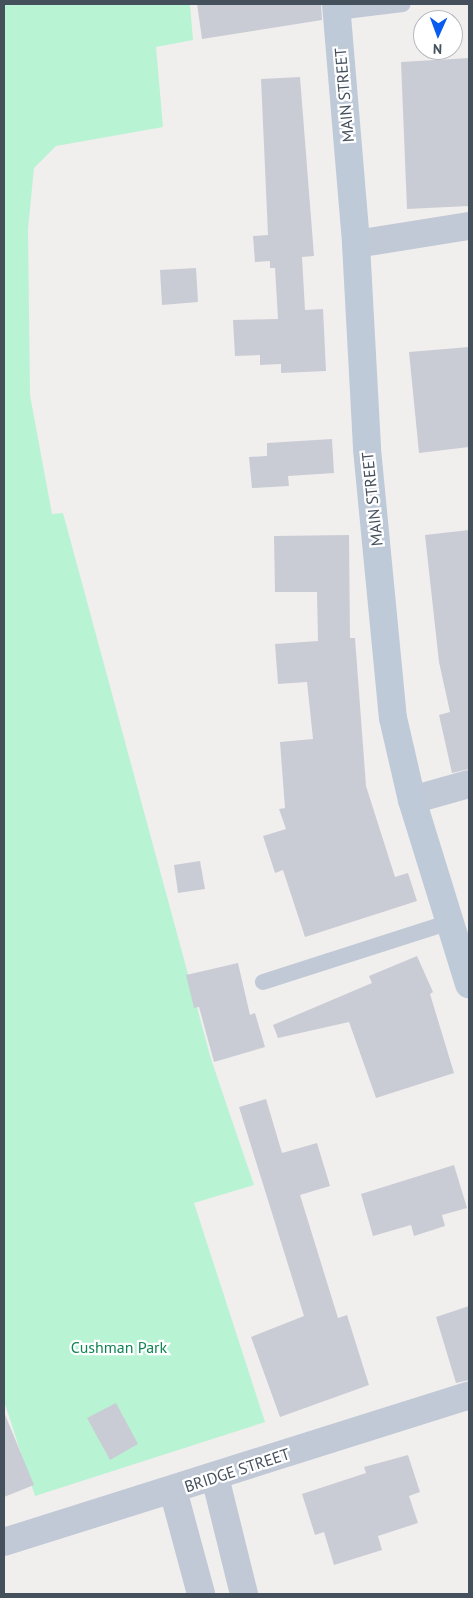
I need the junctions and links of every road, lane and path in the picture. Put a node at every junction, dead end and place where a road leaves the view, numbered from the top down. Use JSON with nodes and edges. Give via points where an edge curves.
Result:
{"nodes":[{"id":1,"x":403,"y":4,"type":"edge"},
{"id":2,"x":336,"y":8,"type":"edge"},
{"id":3,"x":469,"y":226,"type":"edge"},
{"id":4,"x":356,"y":244,"type":"junction"},
{"id":5,"x":469,"y":784,"type":"edge"},
{"id":6,"x":412,"y":800,"type":"junction"},
{"id":7,"x":450,"y":922,"type":"junction"},
{"id":8,"x":263,"y":982,"type":"dead end"},
{"id":9,"x":469,"y":984,"type":"edge"},
{"id":10,"x":469,"y":1396,"type":"edge"},
{"id":11,"x":215,"y":1477,"type":"junction"},
{"id":12,"x":173,"y":1490,"type":"junction"},
{"id":13,"x":4,"y":1542,"type":"edge"},
{"id":14,"x":201,"y":1594,"type":"edge"},
{"id":15,"x":244,"y":1594,"type":"edge"}],
"edges":[{"from":1,"to":2,"type":"lane"},
{"from":2,"to":4,"type":"main road","name":"MAIN STREET"},
{"from":3,"to":4,"type":"street"},
{"from":4,"to":6,"type":"main road","name":"MAIN STREET","via":[[367,449],[393,718]]},
{"from":5,"to":6,"type":"street"},
{"from":6,"to":7,"type":"main road","name":"MAIN STREET"},
{"from":7,"to":8,"type":"lane"},
{"from":7,"to":9,"type":"main road","name":"MAIN STREET"},
{"from":10,"to":11,"type":"street","name":"BRIDGE STREET"},
{"from":11,"to":12,"type":"street","name":"BRIDGE STREET"},
{"from":11,"to":15,"type":"street"},
{"from":12,"to":13,"type":"street","name":"BRIDGE STREET"},
{"from":12,"to":14,"type":"street"}]}
